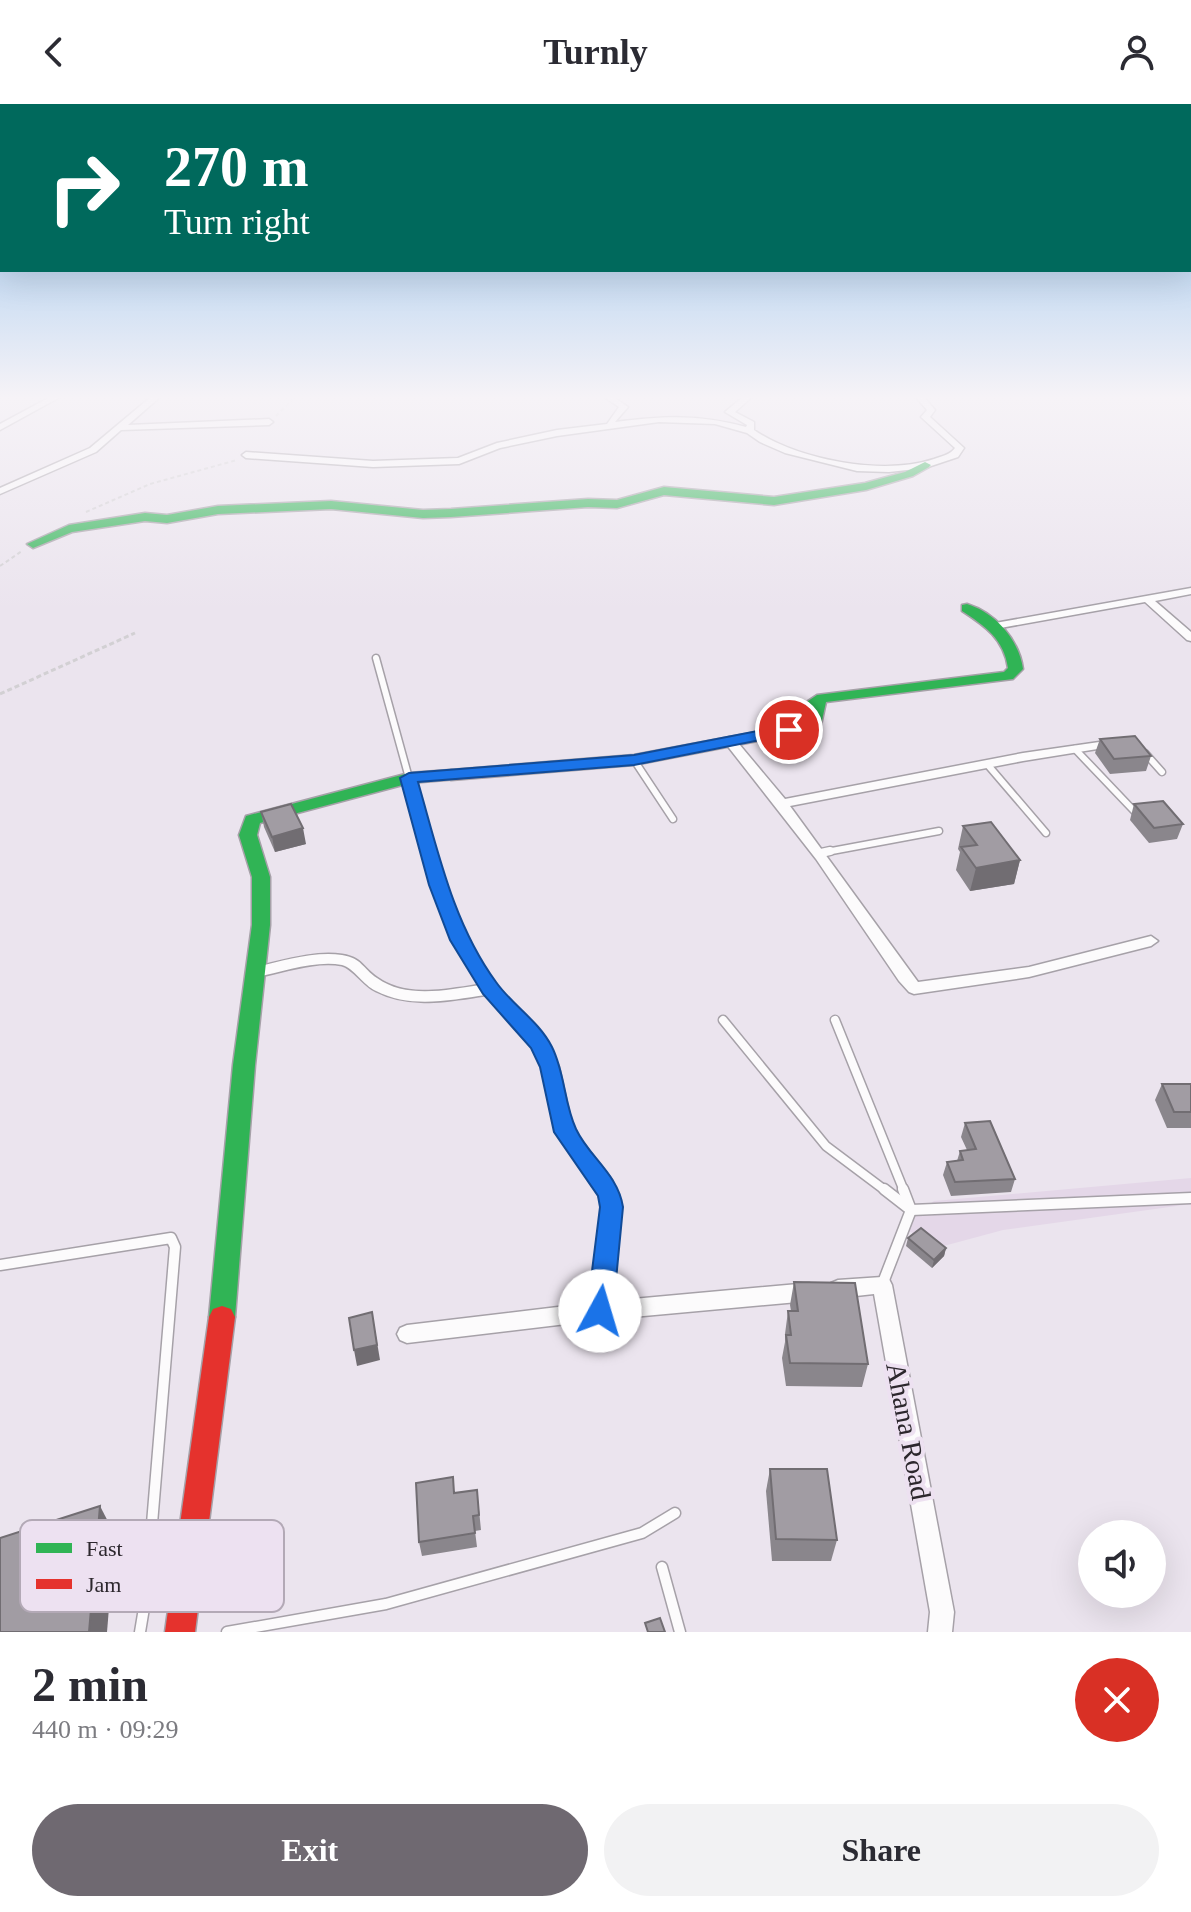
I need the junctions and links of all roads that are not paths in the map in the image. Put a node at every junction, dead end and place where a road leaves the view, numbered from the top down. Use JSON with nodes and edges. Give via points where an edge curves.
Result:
{"nodes":[{"id":1,"x":54,"y":467,"type":"edge"},
{"id":2,"x":860,"y":467,"type":"edge"},
{"id":3,"x":898,"y":467,"type":"edge"},
{"id":4,"x":921,"y":467,"type":"edge"},
{"id":5,"x":0,"y":491,"type":"edge"},
{"id":6,"x":33,"y":544,"type":"road end"},
{"id":7,"x":1191,"y":591,"type":"edge"},
{"id":8,"x":1147,"y":599,"type":"junction"},
{"id":9,"x":967,"y":608,"type":"dead end"},
{"id":10,"x":995,"y":626,"type":"junction"},
{"id":11,"x":1191,"y":638,"type":"edge"},
{"id":12,"x":376,"y":658,"type":"dead end"},
{"id":13,"x":1132,"y":740,"type":"edge"},
{"id":14,"x":730,"y":741,"type":"junction"},
{"id":15,"x":1075,"y":749,"type":"junction"},
{"id":16,"x":1142,"y":751,"type":"edge"},
{"id":17,"x":634,"y":760,"type":"junction"},
{"id":18,"x":987,"y":764,"type":"junction"},
{"id":19,"x":1162,"y":772,"type":"dead end"},
{"id":20,"x":409,"y":778,"type":"junction"},
{"id":21,"x":784,"y":803,"type":"junction"},
{"id":22,"x":1136,"y":813,"type":"edge"},
{"id":23,"x":673,"y":819,"type":"dead end"},
{"id":24,"x":939,"y":831,"type":"dead end"},
{"id":25,"x":1046,"y":833,"type":"dead end"},
{"id":26,"x":821,"y":853,"type":"junction"},
{"id":27,"x":1151,"y":941,"type":"dead end"},
{"id":28,"x":256,"y":972,"type":"junction"},
{"id":29,"x":490,"y":989,"type":"junction"},
{"id":30,"x":723,"y":1020,"type":"dead end"},
{"id":31,"x":835,"y":1020,"type":"dead end"},
{"id":32,"x":1191,"y":1198,"type":"edge"},
{"id":33,"x":911,"y":1210,"type":"junction"},
{"id":34,"x":0,"y":1265,"type":"edge"},
{"id":35,"x":882,"y":1285,"type":"junction"},
{"id":36,"x":600,"y":1311,"type":"junction"},
{"id":37,"x":407,"y":1334,"type":"dead end"},
{"id":38,"x":675,"y":1513,"type":"dead end"},
{"id":39,"x":153,"y":1520,"type":"edge"},
{"id":40,"x":195,"y":1520,"type":"edge"},
{"id":41,"x":662,"y":1567,"type":"dead end"},
{"id":42,"x":143,"y":1612,"type":"edge"},
{"id":43,"x":183,"y":1612,"type":"edge"},
{"id":44,"x":140,"y":1632,"type":"edge"},
{"id":45,"x":180,"y":1632,"type":"edge"},
{"id":46,"x":227,"y":1632,"type":"edge"},
{"id":47,"x":680,"y":1632,"type":"edge"},
{"id":48,"x":940,"y":1632,"type":"edge"}],
"edges":[{"from":1,"to":5,"type":"street"},
{"from":2,"to":3,"type":"street"},
{"from":4,"to":6,"type":"street","via":[[866,486],[774,501],[664,491],[623,503],[451,513],[331,505],[218,510],[69,529]]},
{"from":7,"to":8,"type":"street"},
{"from":8,"to":10,"type":"street"},
{"from":8,"to":11,"type":"street"},
{"from":9,"to":10,"type":"street"},
{"from":10,"to":14,"type":"street","via":[[1015,655],[1016,669],[1008,676],[822,698],[814,707],[815,722],[806,727]]},
{"from":12,"to":20,"type":"lane"},
{"from":13,"to":15,"type":"street"},
{"from":14,"to":17,"type":"street"},
{"from":14,"to":21,"type":"street"},
{"from":15,"to":18,"type":"street"},
{"from":15,"to":22,"type":"lane"},
{"from":16,"to":19,"type":"lane"},
{"from":17,"to":20,"type":"street"},
{"from":17,"to":23,"type":"lane"},
{"from":18,"to":21,"type":"street"},
{"from":18,"to":25,"type":"lane"},
{"from":20,"to":28,"type":"street","via":[[252,820],[248,835],[261,877]]},
{"from":20,"to":29,"type":"street","via":[[438,885],[460,940]]},
{"from":21,"to":26,"type":"street"},
{"from":24,"to":26,"type":"lane"},
{"from":26,"to":27,"type":"street","via":[[914,988],[1029,972]]},
{"from":28,"to":29,"type":"street","via":[[328,959],[353,963],[371,982],[405,996]]},
{"from":28,"to":40,"type":"street","via":[[221,1328]]},
{"from":29,"to":36,"type":"street","via":[[540,1044],[551,1067],[565,1132],[609,1193]]},
{"from":30,"to":33,"type":"lane","via":[[826,1146]]},
{"from":31,"to":33,"type":"lane"},
{"from":32,"to":33,"type":"lane"},
{"from":33,"to":35,"type":"lane"},
{"from":34,"to":39,"type":"lane","via":[[171,1238],[175,1247]]},
{"from":35,"to":36,"type":"street"},
{"from":35,"to":48,"type":"street","name":"Ahana Road","via":[[942,1612]]},
{"from":36,"to":37,"type":"street"},
{"from":38,"to":46,"type":"lane","via":[[642,1533],[386,1604]]},
{"from":41,"to":47,"type":"lane"},
{"from":42,"to":44,"type":"lane"},
{"from":43,"to":45,"type":"street"}]}
